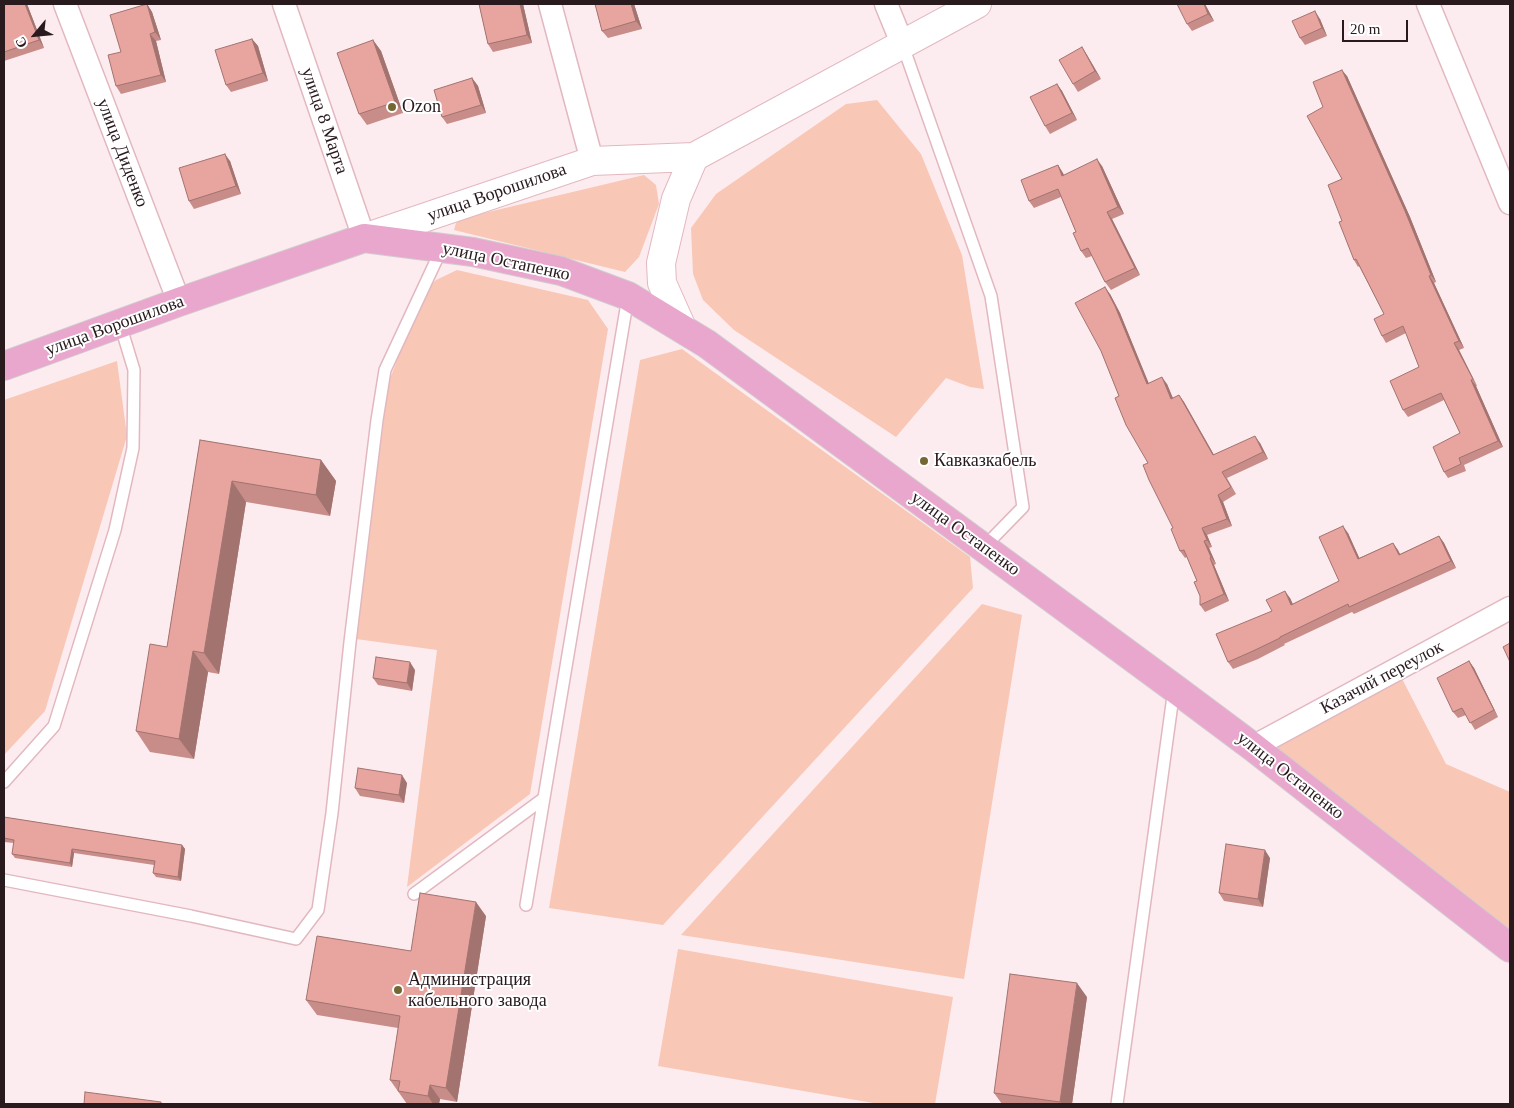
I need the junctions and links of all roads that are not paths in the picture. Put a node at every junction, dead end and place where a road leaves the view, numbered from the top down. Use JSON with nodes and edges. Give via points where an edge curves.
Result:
{"nodes":[{"id":1,"x":65,"y":4,"type":"edge"},
{"id":2,"x":284,"y":4,"type":"edge"},
{"id":3,"x":550,"y":4,"type":"edge"},
{"id":4,"x":886,"y":4,"type":"edge"},
{"id":5,"x":976,"y":4,"type":"edge"},
{"id":6,"x":1428,"y":4,"type":"edge"},
{"id":7,"x":902,"y":43,"type":"junction"},
{"id":8,"x":694,"y":157,"type":"junction"},
{"id":9,"x":592,"y":161,"type":"junction"},
{"id":10,"x":1510,"y":203,"type":"edge"},
{"id":11,"x":364,"y":238,"type":"junction"},
{"id":12,"x":442,"y":248,"type":"junction"},
{"id":13,"x":628,"y":296,"type":"junction"},
{"id":14,"x":179,"y":302,"type":"junction"},
{"id":15,"x":120,"y":324,"type":"junction"},
{"id":16,"x":682,"y":328,"type":"junction"},
{"id":17,"x":4,"y":366,"type":"edge"},
{"id":18,"x":984,"y":547,"type":"junction"},
{"id":19,"x":1510,"y":608,"type":"edge"},
{"id":20,"x":1174,"y":688,"type":"junction"},
{"id":21,"x":1253,"y":747,"type":"junction"},
{"id":22,"x":4,"y":782,"type":"edge"},
{"id":23,"x":543,"y":799,"type":"junction"},
{"id":24,"x":4,"y":880,"type":"edge"},
{"id":25,"x":414,"y":894,"type":"dead end"},
{"id":26,"x":526,"y":905,"type":"dead end"},
{"id":27,"x":1509,"y":944,"type":"edge"},
{"id":28,"x":1117,"y":1104,"type":"edge"}],
"edges":[{"from":1,"to":14,"type":"street","name":"улица Диденко"},
{"from":2,"to":11,"type":"street","name":"улица 8 Марта"},
{"from":3,"to":9,"type":"street"},
{"from":4,"to":7,"type":"street"},
{"from":5,"to":7,"type":"main road","name":"улица Ворошилова"},
{"from":6,"to":10,"type":"street"},
{"from":7,"to":8,"type":"main road","name":"улица Ворошилова"},
{"from":7,"to":18,"type":"lane","via":[[992,306],[1023,507]]},
{"from":8,"to":9,"type":"main road","name":"улица Ворошилова"},
{"from":8,"to":16,"type":"main road","via":[[676,199],[661,263],[662,283]]},
{"from":9,"to":11,"type":"main road","name":"улица Ворошилова"},
{"from":11,"to":12,"type":"main road","name":"улица Остапенко"},
{"from":11,"to":14,"type":"main road","name":"улица Ворошилова"},
{"from":12,"to":13,"type":"main road","name":"улица Остапенко","via":[[561,271]]},
{"from":12,"to":24,"type":"lane","via":[[385,370],[318,910],[296,939]]},
{"from":13,"to":16,"type":"main road","name":"улица Остапенко"},
{"from":13,"to":23,"type":"lane"},
{"from":14,"to":15,"type":"main road","name":"улица Ворошилова"},
{"from":15,"to":17,"type":"main road","name":"улица Ворошилова"},
{"from":15,"to":22,"type":"lane","via":[[134,370],[133,448],[115,530],[54,726]]},
{"from":16,"to":18,"type":"main road","name":"улица Остапенко"},
{"from":18,"to":20,"type":"main road","name":"улица Остапенко"},
{"from":19,"to":21,"type":"street","name":"Казачий переулок"},
{"from":20,"to":21,"type":"main road","name":"улица Остапенко"},
{"from":20,"to":28,"type":"lane"},
{"from":21,"to":27,"type":"main road","name":"улица Остапенко"},
{"from":23,"to":25,"type":"lane"},
{"from":23,"to":26,"type":"lane"}]}
